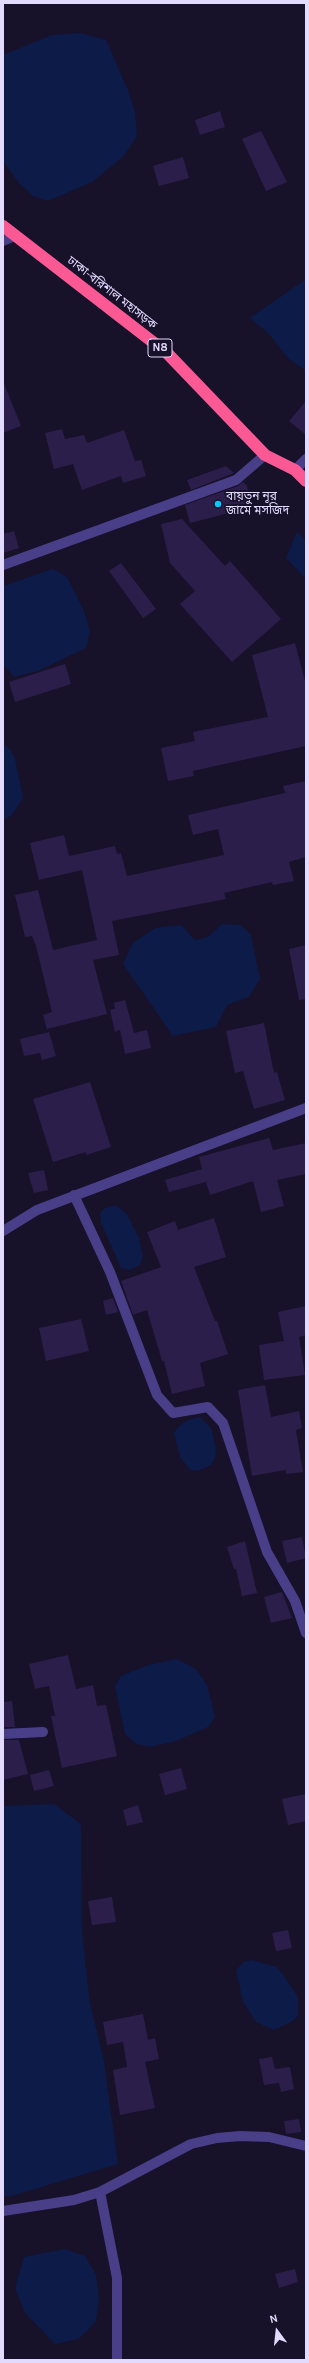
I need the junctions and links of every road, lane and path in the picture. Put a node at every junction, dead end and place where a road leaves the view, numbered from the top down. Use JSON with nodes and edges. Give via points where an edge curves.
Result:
{"nodes":[{"id":1,"x":3,"y":226,"type":"edge"},
{"id":2,"x":15,"y":236,"type":"junction"},
{"id":3,"x":3,"y":240,"type":"edge"},
{"id":4,"x":265,"y":455,"type":"junction"},
{"id":5,"x":306,"y":459,"type":"edge"},
{"id":6,"x":295,"y":470,"type":"junction"},
{"id":7,"x":306,"y":481,"type":"edge"},
{"id":8,"x":3,"y":565,"type":"edge"},
{"id":9,"x":306,"y":1108,"type":"edge"},
{"id":10,"x":74,"y":1195,"type":"junction"},
{"id":11,"x":3,"y":1231,"type":"edge"},
{"id":12,"x":306,"y":1633,"type":"edge"},
{"id":13,"x":43,"y":1732,"type":"dead end"},
{"id":14,"x":3,"y":1734,"type":"edge"},
{"id":15,"x":306,"y":2146,"type":"edge"},
{"id":16,"x":100,"y":2192,"type":"junction"},
{"id":17,"x":3,"y":2211,"type":"edge"},
{"id":18,"x":117,"y":2360,"type":"edge"}],
"edges":[{"from":1,"to":2,"type":"highway","name":"ঢাকা-বরিশাল মহাসড়ক","number":"N8"},
{"from":2,"to":3,"type":"street"},
{"from":2,"to":4,"type":"highway","name":"ঢাকা-বরিশাল মহাসড়ক","number":"N8","via":[[167,353]]},
{"from":4,"to":6,"type":"highway","name":"ঢাকা-বরিশাল মহাসড়ক","number":"N8"},
{"from":4,"to":8,"type":"street","via":[[236,480]]},
{"from":5,"to":6,"type":"street"},
{"from":6,"to":7,"type":"highway","name":"ঢাকা-বরিশাল মহাসড়ক","number":"N8"},
{"from":9,"to":10,"type":"street"},
{"from":10,"to":11,"type":"street","via":[[37,1210]]},
{"from":10,"to":12,"type":"street","via":[[110,1272],[156,1395],[173,1413],[208,1407],[223,1423],[268,1552],[295,1601]]},
{"from":13,"to":14,"type":"street"},
{"from":15,"to":16,"type":"street","via":[[270,2137],[240,2136],[191,2144]]},
{"from":16,"to":17,"type":"street","via":[[67,2201]]},
{"from":16,"to":18,"type":"street","via":[[117,2278]]}]}
